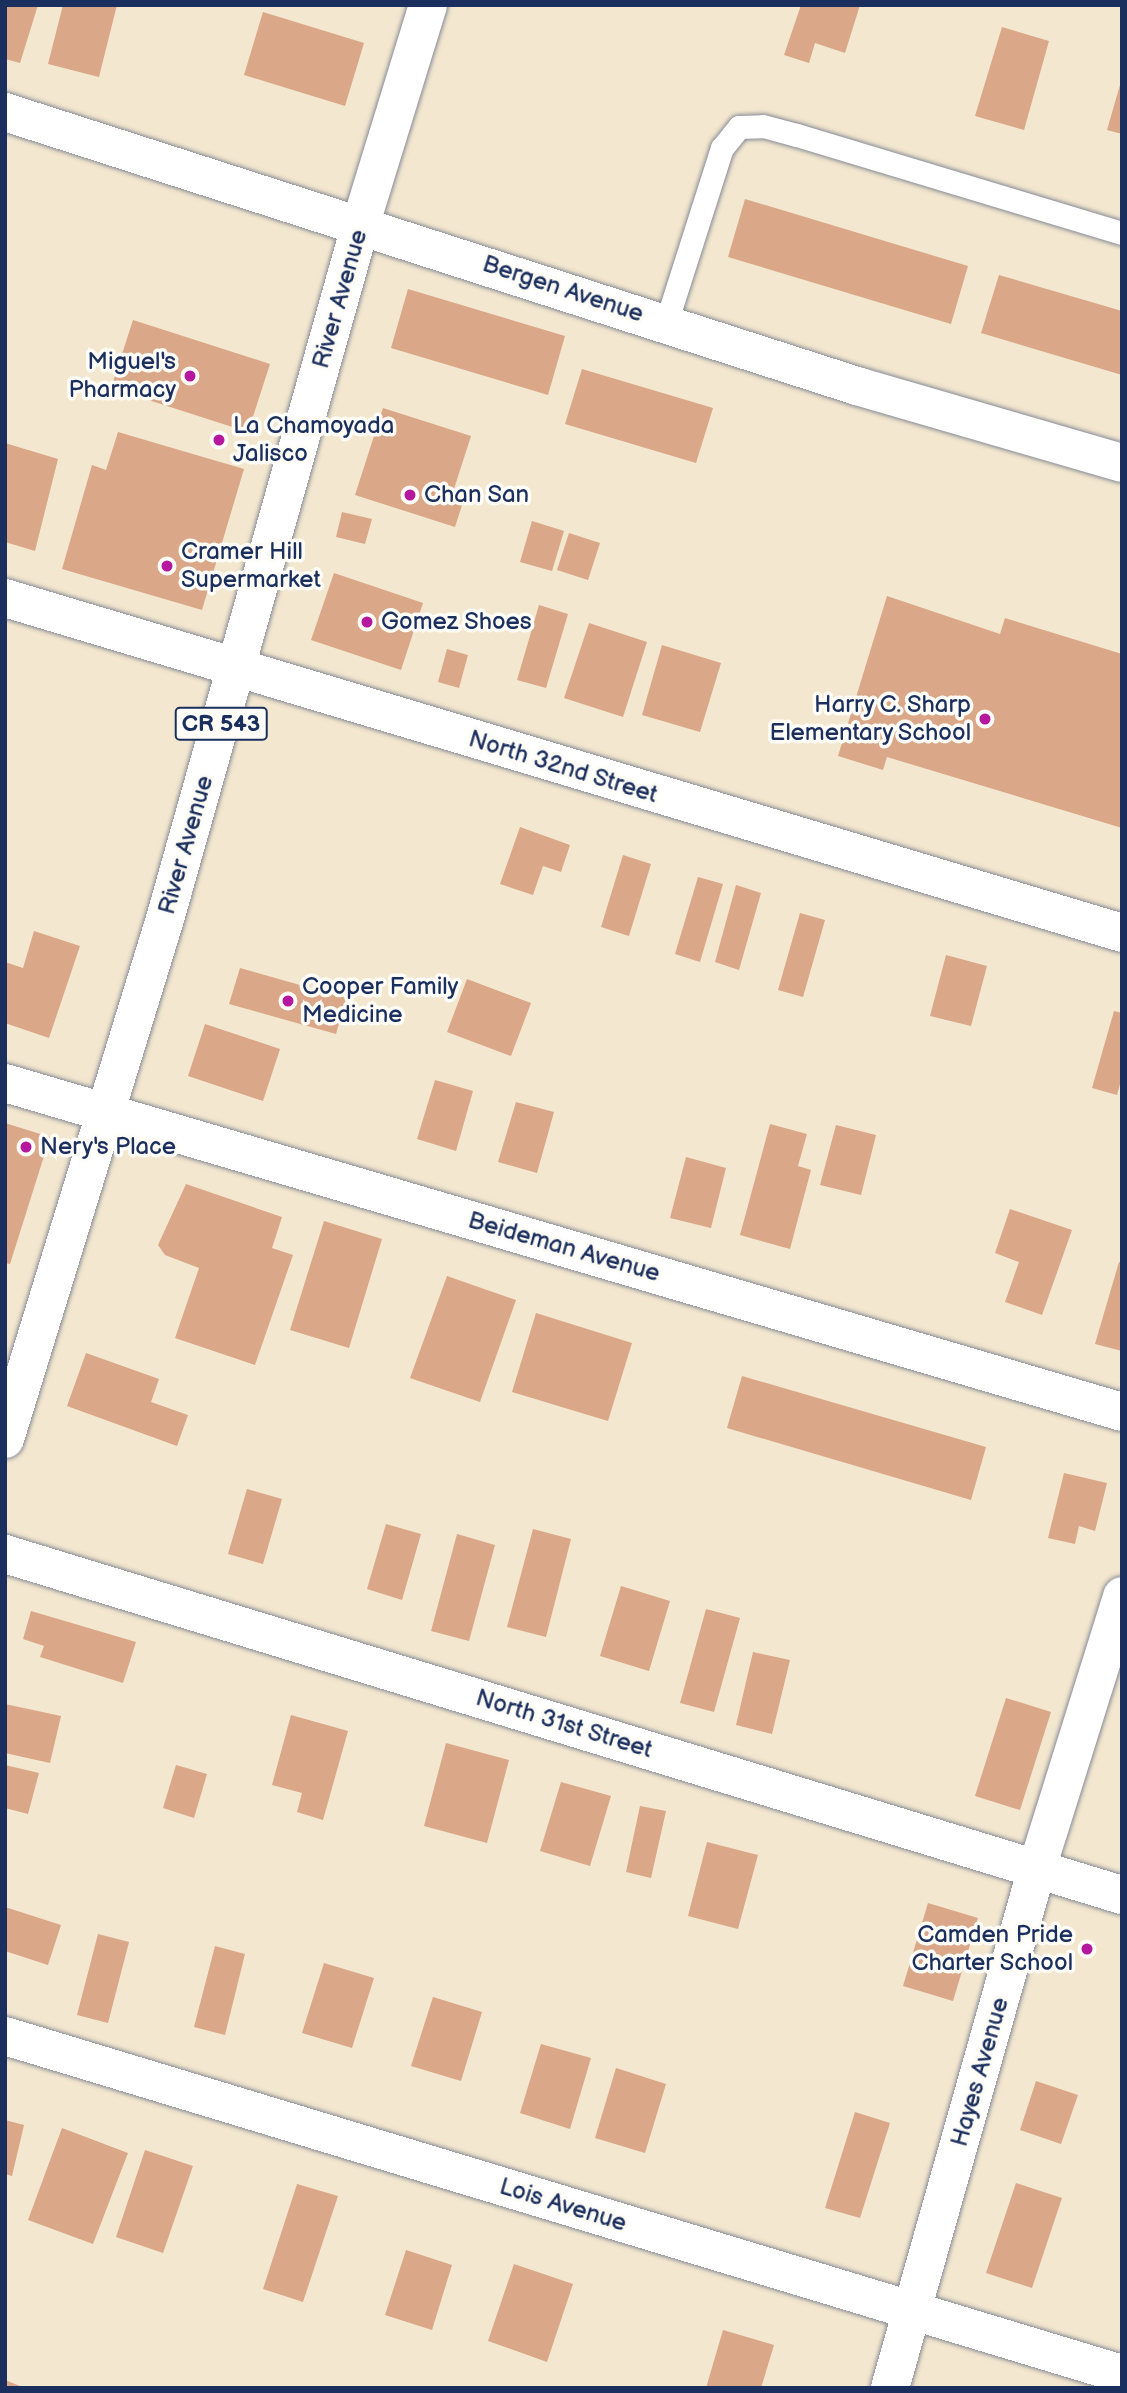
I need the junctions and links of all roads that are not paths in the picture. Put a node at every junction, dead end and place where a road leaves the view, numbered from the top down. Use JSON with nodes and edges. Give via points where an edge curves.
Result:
{"nodes":[{"id":1,"x":428,"y":5,"type":"edge"},
{"id":2,"x":5,"y":112,"type":"edge"},
{"id":3,"x":362,"y":223,"type":"junction"},
{"id":4,"x":1122,"y":233,"type":"edge"},
{"id":5,"x":666,"y":323,"type":"junction"},
{"id":6,"x":1122,"y":463,"type":"edge"},
{"id":7,"x":5,"y":598,"type":"edge"},
{"id":8,"x":237,"y":667,"type":"junction"},
{"id":9,"x":1122,"y":933,"type":"edge"},
{"id":10,"x":5,"y":1083,"type":"edge"},
{"id":11,"x":106,"y":1114,"type":"junction"},
{"id":12,"x":1122,"y":1412,"type":"edge"},
{"id":13,"x":5,"y":1440,"type":"edge"},
{"id":14,"x":5,"y":1554,"type":"edge"},
{"id":15,"x":1122,"y":1596,"type":"edge"},
{"id":16,"x":1037,"y":1868,"type":"junction"},
{"id":17,"x":1122,"y":1895,"type":"edge"},
{"id":18,"x":5,"y":2036,"type":"edge"},
{"id":19,"x":913,"y":2311,"type":"junction"},
{"id":20,"x":1122,"y":2374,"type":"edge"},
{"id":21,"x":890,"y":2388,"type":"edge"}],
"edges":[{"from":1,"to":3,"type":"street","name":"River Avenue","number":"CR 543"},
{"from":2,"to":3,"type":"street","name":"Bergen Avenue"},
{"from":3,"to":5,"type":"street","name":"Bergen Avenue"},
{"from":3,"to":8,"type":"street","name":"River Avenue","number":"CR 543"},
{"from":4,"to":5,"type":"lane","via":[[797,135],[763,126],[739,127],[722,148]]},
{"from":5,"to":6,"type":"street","name":"Bergen Avenue","via":[[857,386]]},
{"from":7,"to":8,"type":"street","name":"North 32nd Street"},
{"from":8,"to":9,"type":"street","name":"North 32nd Street"},
{"from":8,"to":11,"type":"street","name":"River Avenue","number":"CR 543"},
{"from":10,"to":11,"type":"street","name":"Beideman Avenue"},
{"from":11,"to":12,"type":"street","name":"Beideman Avenue"},
{"from":11,"to":13,"type":"street","name":"River Avenue","number":"CR 543"},
{"from":14,"to":16,"type":"street","name":"North 31st Street"},
{"from":15,"to":16,"type":"street","name":"Hayes Avenue"},
{"from":16,"to":17,"type":"street","name":"North 31st Street"},
{"from":16,"to":19,"type":"street","name":"Hayes Avenue"},
{"from":18,"to":19,"type":"street","name":"Lois Avenue"},
{"from":19,"to":20,"type":"street","name":"Lois Avenue"},
{"from":19,"to":21,"type":"street","name":"Hayes Avenue"}]}
